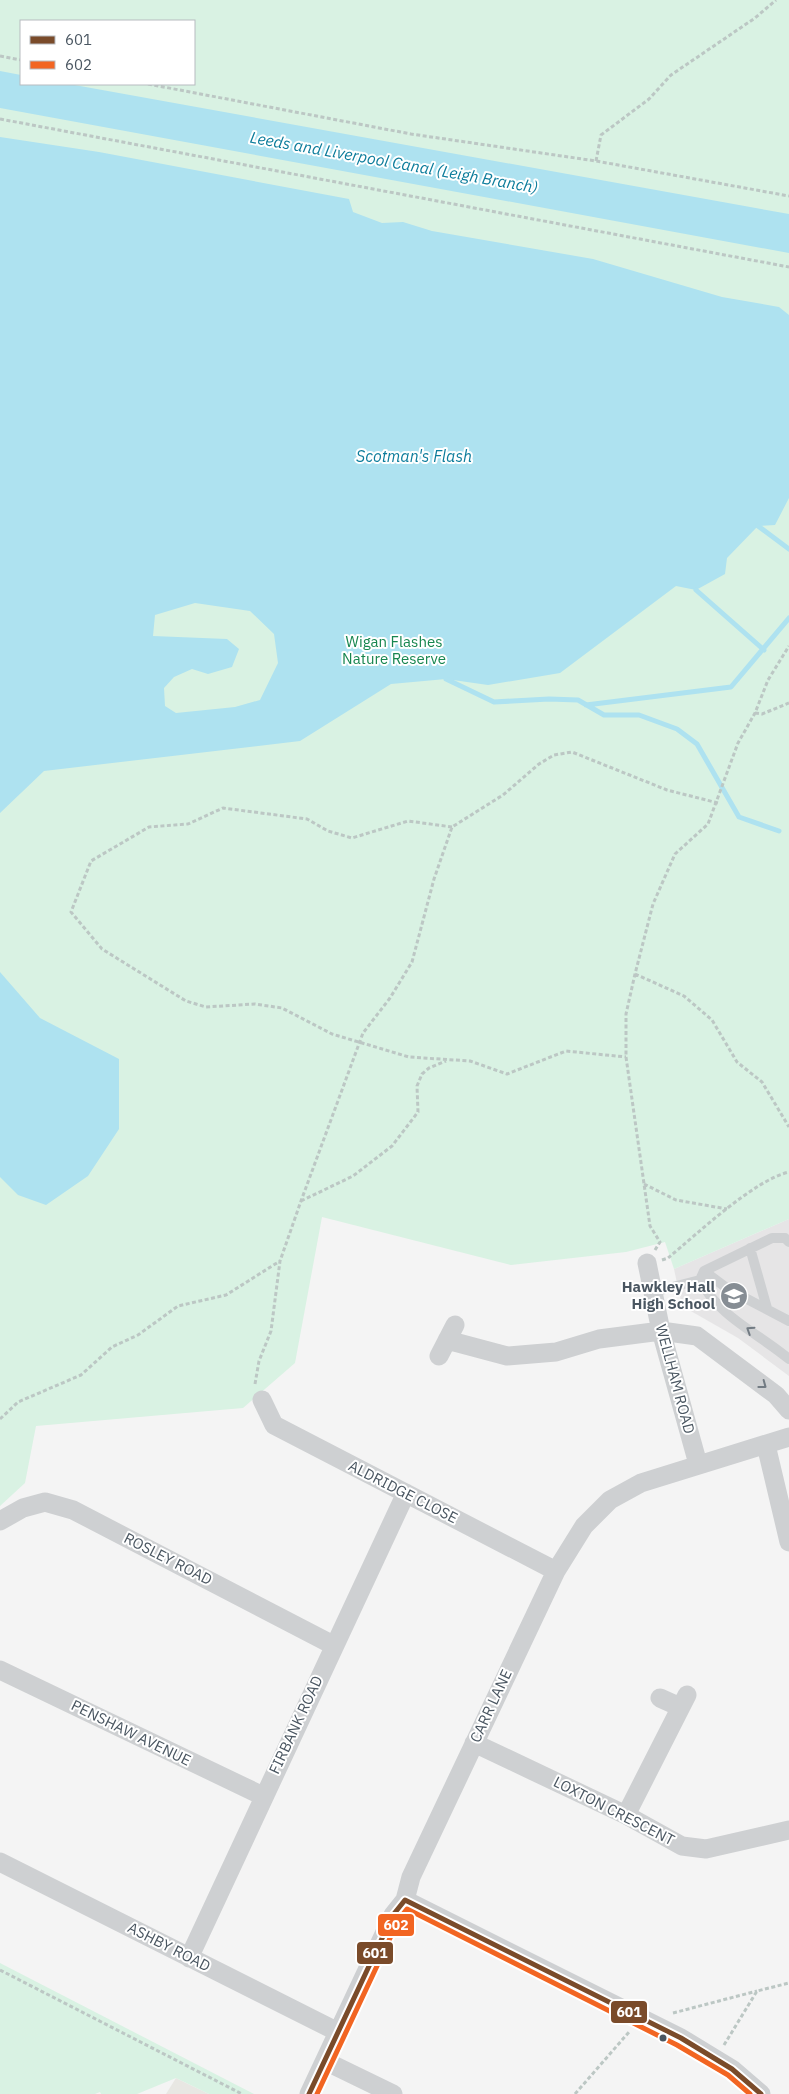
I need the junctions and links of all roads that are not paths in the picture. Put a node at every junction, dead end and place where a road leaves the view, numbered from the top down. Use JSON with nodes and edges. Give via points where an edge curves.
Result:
{"nodes":[{"id":1,"x":789,"y":1242,"type":"edge"},
{"id":2,"x":750,"y":1248,"type":"junction"},
{"id":3,"x":647,"y":1263,"type":"road end"},
{"id":4,"x":702,"y":1276,"type":"junction"},
{"id":5,"x":653,"y":1292,"type":"junction"},
{"id":6,"x":767,"y":1308,"type":"junction"},
{"id":7,"x":789,"y":1321,"type":"edge"},
{"id":8,"x":661,"y":1331,"type":"junction"},
{"id":9,"x":447,"y":1340,"type":"dead end"},
{"id":10,"x":789,"y":1359,"type":"edge"},
{"id":11,"x":262,"y":1400,"type":"road end"},
{"id":12,"x":789,"y":1410,"type":"edge"},
{"id":13,"x":789,"y":1437,"type":"edge"},
{"id":14,"x":766,"y":1445,"type":"junction"},
{"id":15,"x":698,"y":1464,"type":"junction"},
{"id":16,"x":406,"y":1493,"type":"junction"},
{"id":17,"x":0,"y":1521,"type":"edge"},
{"id":18,"x":789,"y":1542,"type":"edge"},
{"id":19,"x":556,"y":1571,"type":"junction"},
{"id":20,"x":333,"y":1645,"type":"junction"},
{"id":21,"x":0,"y":1670,"type":"edge"},
{"id":22,"x":660,"y":1698,"type":"dead end"},
{"id":23,"x":474,"y":1743,"type":"junction"},
{"id":24,"x":263,"y":1796,"type":"junction"},
{"id":25,"x":626,"y":1815,"type":"junction"},
{"id":26,"x":789,"y":1830,"type":"edge"},
{"id":27,"x":0,"y":1862,"type":"edge"},
{"id":28,"x":405,"y":1900,"type":"junction"},
{"id":29,"x":189,"y":1958,"type":"junction"},
{"id":30,"x":338,"y":2032,"type":"junction"},
{"id":31,"x":325,"y":2061,"type":"junction"},
{"id":32,"x":309,"y":2094,"type":"edge"},
{"id":33,"x":393,"y":2094,"type":"edge"},
{"id":34,"x":760,"y":2094,"type":"edge"}],
"edges":[{"from":1,"to":2,"type":"lane","via":[[785,1238],[772,1238]]},
{"from":2,"to":4,"type":"lane"},
{"from":2,"to":6,"type":"lane"},
{"from":3,"to":5,"type":"street","name":"WELLHAM ROAD"},
{"from":4,"to":5,"type":"lane"},
{"from":4,"to":6,"type":"lane"},
{"from":10,"to":4,"type":"lane","one_way":true,"via":[[726,1314],[707,1294]]},
{"from":5,"to":8,"type":"street","name":"WELLHAM ROAD"},
{"from":6,"to":7,"type":"lane"},
{"from":8,"to":9,"type":"street","via":[[599,1339],[556,1352],[507,1356]]},
{"from":8,"to":12,"type":"street","one_way":true,"via":[[697,1336],[776,1395]]},
{"from":8,"to":15,"type":"street","name":"WELLHAM ROAD"},
{"from":11,"to":16,"type":"street","name":"ALDRIDGE CLOSE","via":[[274,1425]]},
{"from":13,"to":14,"type":"street","name":"CARR LANE"},
{"from":14,"to":15,"type":"street","name":"CARR LANE"},
{"from":14,"to":18,"type":"street"},
{"from":15,"to":19,"type":"street","name":"CARR LANE","via":[[641,1483],[610,1500],[584,1526]]},
{"from":16,"to":19,"type":"street","name":"ALDRIDGE CLOSE"},
{"from":16,"to":20,"type":"street","name":"FIRBANK ROAD"},
{"from":17,"to":20,"type":"street","name":"ROSLEY ROAD","via":[[23,1508],[45,1502],[73,1510]]},
{"from":19,"to":23,"type":"street","name":"CARR LANE"},
{"from":20,"to":24,"type":"street","name":"FIRBANK ROAD"},
{"from":21,"to":24,"type":"street","name":"PENSHAW AVENUE"},
{"from":22,"to":25,"type":"street","via":[[683,1701]]},
{"from":23,"to":25,"type":"street","name":"LOXTON CRESCENT"},
{"from":23,"to":28,"type":"street","name":"CARR LANE","via":[[411,1877]]},
{"from":24,"to":29,"type":"street","name":"FIRBANK ROAD"},
{"from":25,"to":26,"type":"street","name":"LOXTON CRESCENT","via":[[682,1846],[706,1850]]},
{"from":27,"to":29,"type":"street","name":"ASHBY ROAD"},
{"from":28,"to":30,"type":"street","name":"CARR LANE","via":[[393,1915]]},
{"from":28,"to":34,"type":"street","via":[[716,2058]]},
{"from":29,"to":30,"type":"street","name":"ASHBY ROAD"},
{"from":30,"to":31,"type":"street","name":"CARR LANE"},
{"from":31,"to":32,"type":"street","name":"CARR LANE"},
{"from":31,"to":33,"type":"street"}]}
